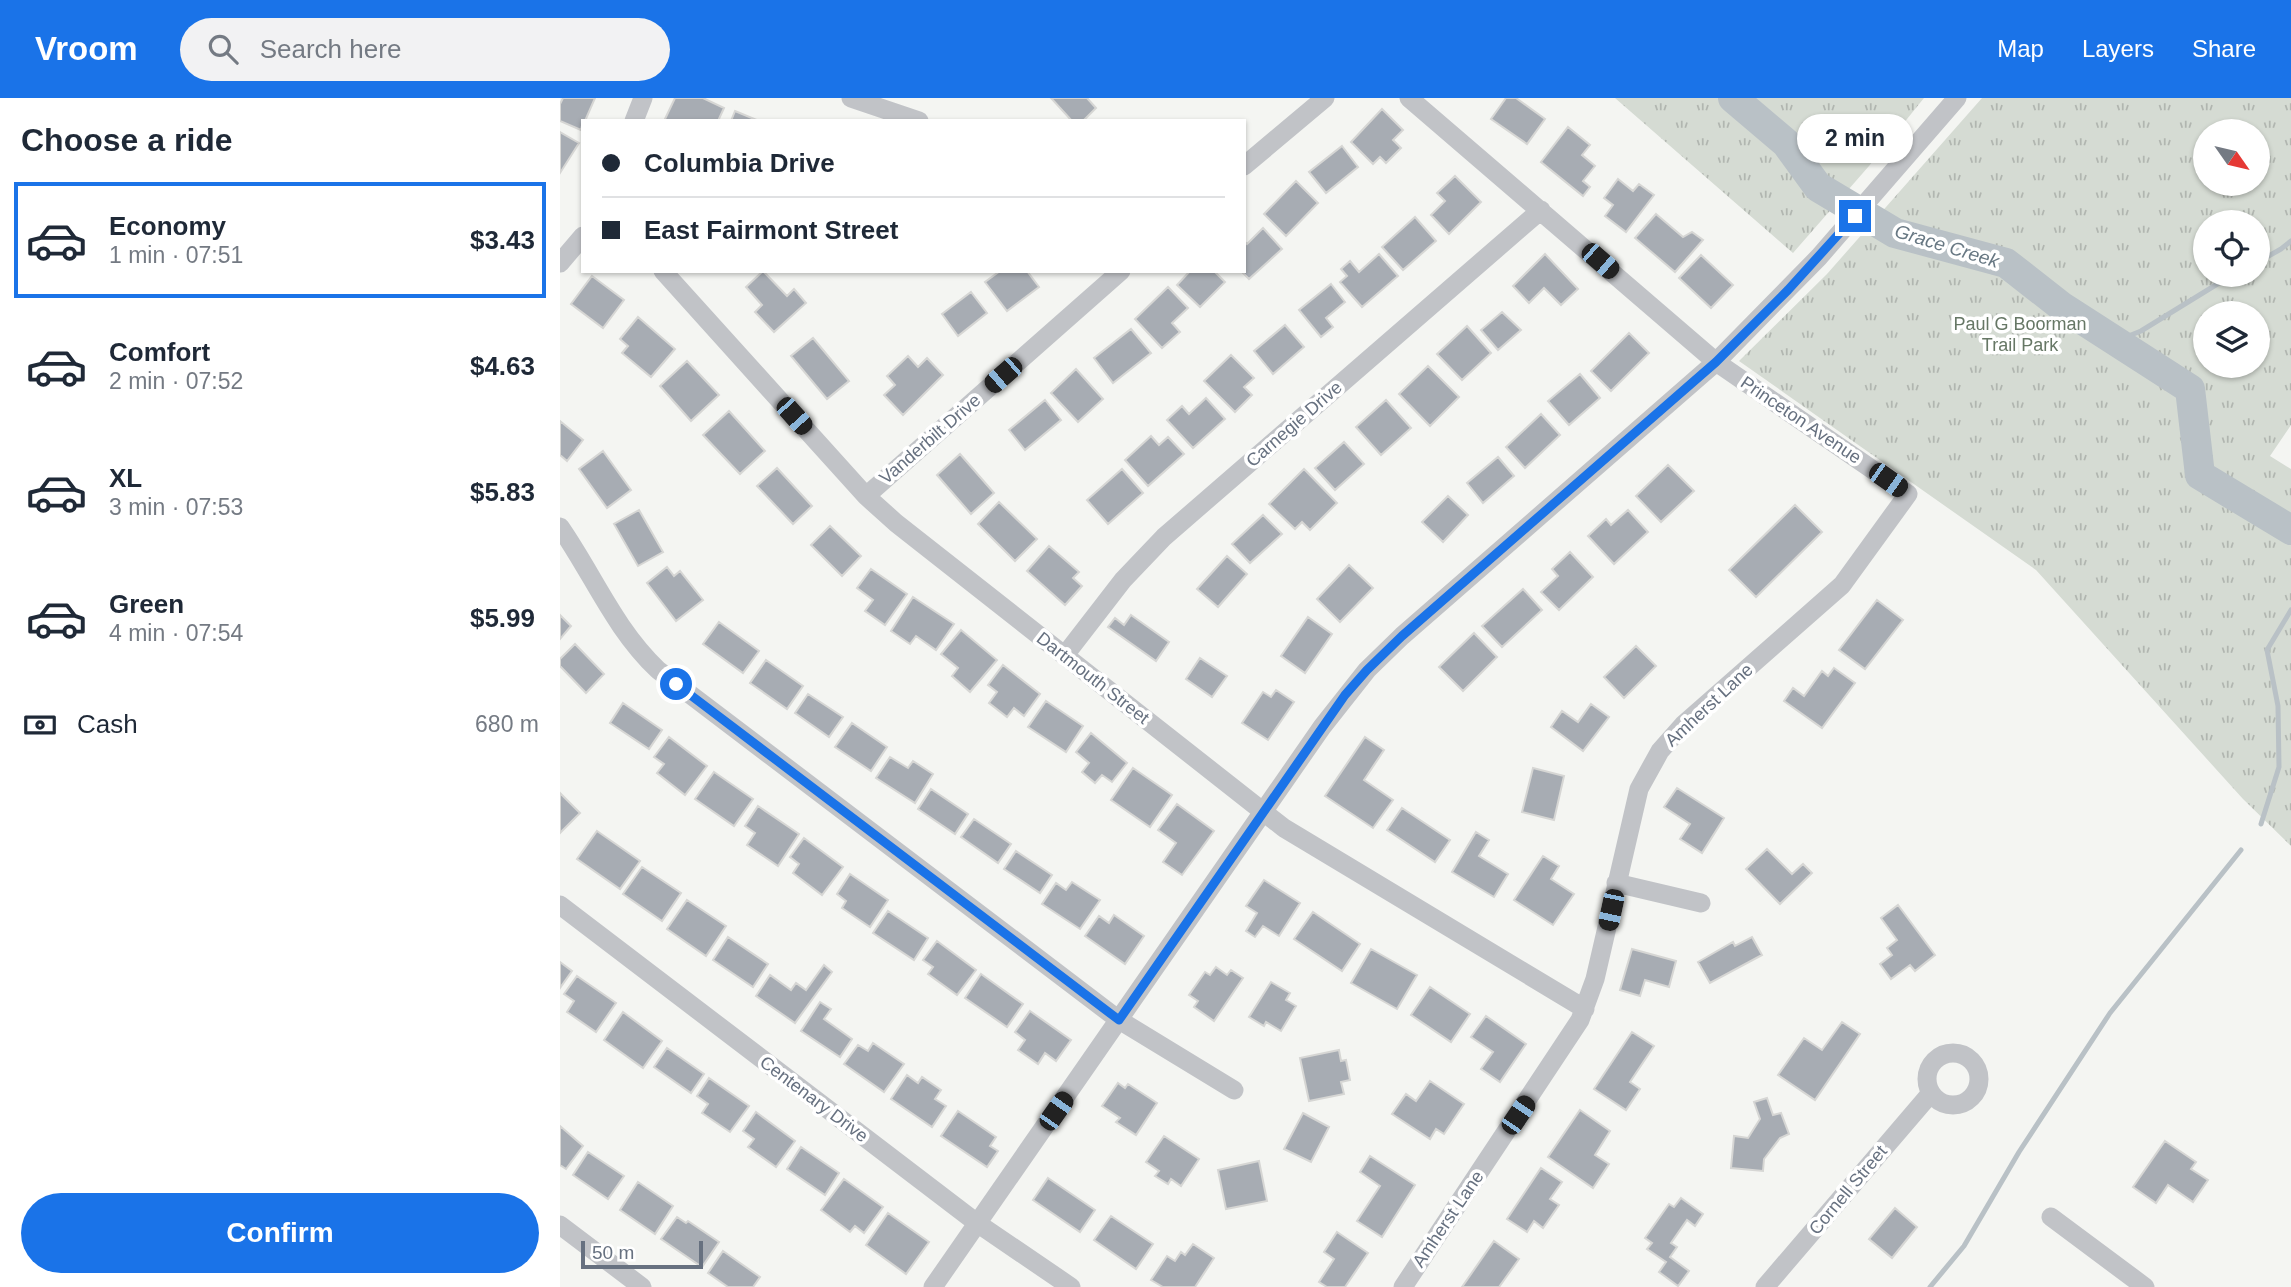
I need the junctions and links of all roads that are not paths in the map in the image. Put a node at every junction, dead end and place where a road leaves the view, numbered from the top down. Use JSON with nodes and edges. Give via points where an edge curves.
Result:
{"nodes":[{"id":1,"x":643,"y":98,"type":"edge"},
{"id":2,"x":851,"y":98,"type":"edge"},
{"id":3,"x":1325,"y":98,"type":"edge"},
{"id":4,"x":1409,"y":98,"type":"edge"},
{"id":5,"x":1957,"y":98,"type":"edge"},
{"id":6,"x":635,"y":119,"type":"edge"},
{"id":7,"x":913,"y":119,"type":"edge"},
{"id":8,"x":1246,"y":164,"type":"edge"},
{"id":9,"x":1541,"y":210,"type":"junction"},
{"id":10,"x":581,"y":238,"type":"edge"},
{"id":11,"x":560,"y":263,"type":"edge"},
{"id":12,"x":665,"y":273,"type":"edge"},
{"id":13,"x":1119,"y":273,"type":"edge"},
{"id":14,"x":1716,"y":362,"type":"junction"},
{"id":15,"x":1908,"y":494,"type":"joint"},
{"id":16,"x":866,"y":496,"type":"junction"},
{"id":17,"x":560,"y":527,"type":"edge"},
{"id":18,"x":1065,"y":655,"type":"junction"},
{"id":19,"x":1263,"y":812,"type":"junction"},
{"id":20,"x":1616,"y":883,"type":"junction"},
{"id":21,"x":1702,"y":903,"type":"dead end"},
{"id":22,"x":560,"y":905,"type":"edge"},
{"id":23,"x":1585,"y":1009,"type":"junction"},
{"id":24,"x":1119,"y":1020,"type":"junction"},
{"id":25,"x":1234,"y":1090,"type":"dead end"},
{"id":26,"x":1931,"y":1093,"type":"dead end"},
{"id":27,"x":2051,"y":1217,"type":"dead end"},
{"id":28,"x":978,"y":1223,"type":"junction"},
{"id":29,"x":560,"y":1225,"type":"edge"},
{"id":30,"x":642,"y":1287,"type":"edge"},
{"id":31,"x":933,"y":1287,"type":"edge"},
{"id":32,"x":1071,"y":1287,"type":"edge"},
{"id":33,"x":1403,"y":1287,"type":"edge"},
{"id":34,"x":1765,"y":1287,"type":"edge"},
{"id":35,"x":2145,"y":1287,"type":"edge"}],
"edges":[{"from":1,"to":6,"type":"street"},
{"from":2,"to":7,"type":"street"},
{"from":3,"to":8,"type":"street"},
{"from":4,"to":9,"type":"street","name":"Princeton Avenue"},
{"from":5,"to":14,"type":"street","via":[[1819,257]]},
{"from":9,"to":14,"type":"street","name":"Princeton Avenue"},
{"from":9,"to":18,"type":"street","name":"Carnegie Drive","via":[[1164,537],[1123,580]]},
{"from":10,"to":11,"type":"street"},
{"from":12,"to":16,"type":"street","name":"Dartmouth Street"},
{"from":13,"to":16,"type":"street","name":"Vanderbilt Drive"},
{"from":14,"to":15,"type":"street","name":"Princeton Avenue"},
{"from":14,"to":19,"type":"street","via":[[1377,659],[1345,695]]},
{"from":15,"to":20,"type":"street","name":"Amherst Lane","via":[[1842,585],[1691,717],[1660,751],[1639,789]]},
{"from":16,"to":18,"type":"street","name":"Dartmouth Street"},
{"from":17,"to":24,"type":"street","via":[[619,625],[658,670]]},
{"from":18,"to":19,"type":"street","name":"Dartmouth Street"},
{"from":19,"to":23,"type":"street","name":"Dartmouth Street","via":[[1292,834]]},
{"from":19,"to":24,"type":"street"},
{"from":20,"to":21,"type":"street"},
{"from":20,"to":23,"type":"street","name":"Amherst Lane"},
{"from":22,"to":28,"type":"street","name":"Centenary Drive"},
{"from":23,"to":33,"type":"street","name":"Amherst Lane"},
{"from":24,"to":25,"type":"street"},
{"from":24,"to":28,"type":"street"},
{"from":26,"to":34,"type":"street","name":"Cornell Street"},
{"from":27,"to":35,"type":"street"},
{"from":28,"to":31,"type":"street"},
{"from":28,"to":32,"type":"street","name":"Centenary Drive"},
{"from":29,"to":30,"type":"street"}]}
